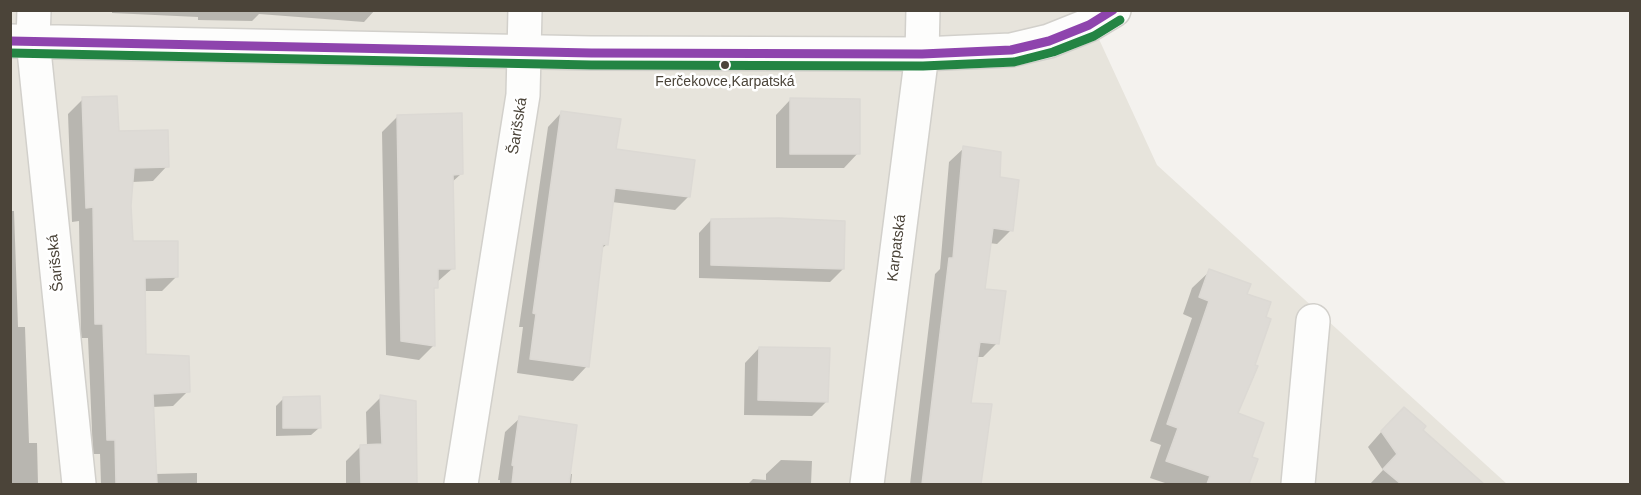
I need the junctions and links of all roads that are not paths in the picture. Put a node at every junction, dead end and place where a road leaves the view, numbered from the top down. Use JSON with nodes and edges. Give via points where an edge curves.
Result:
{"nodes":[{"id":1,"x":525,"y":10,"type":"edge"},
{"id":2,"x":923,"y":10,"type":"edge"},
{"id":3,"x":1114,"y":10,"type":"edge"},
{"id":4,"x":26,"y":31,"type":"edge"},
{"id":5,"x":525,"y":51,"type":"junction"},
{"id":6,"x":922,"y":54,"type":"junction"},
{"id":7,"x":1313,"y":321,"type":"dead end"},
{"id":8,"x":79,"y":484,"type":"edge"},
{"id":9,"x":461,"y":484,"type":"edge"},
{"id":10,"x":867,"y":484,"type":"edge"},
{"id":11,"x":1298,"y":484,"type":"edge"}],
"edges":[{"from":1,"to":5,"type":"street","name":"Šarišská"},
{"from":2,"to":6,"type":"street","name":"Karpatská"},
{"from":3,"to":6,"type":"street","via":[[1049,41],[1011,50]]},
{"from":4,"to":5,"type":"street"},
{"from":4,"to":8,"type":"street","name":"Šarišská"},
{"from":5,"to":6,"type":"street"},
{"from":5,"to":9,"type":"street","name":"Šarišská","via":[[523,95]]},
{"from":6,"to":10,"type":"street","name":"Karpatská"},
{"from":7,"to":11,"type":"street"}]}
